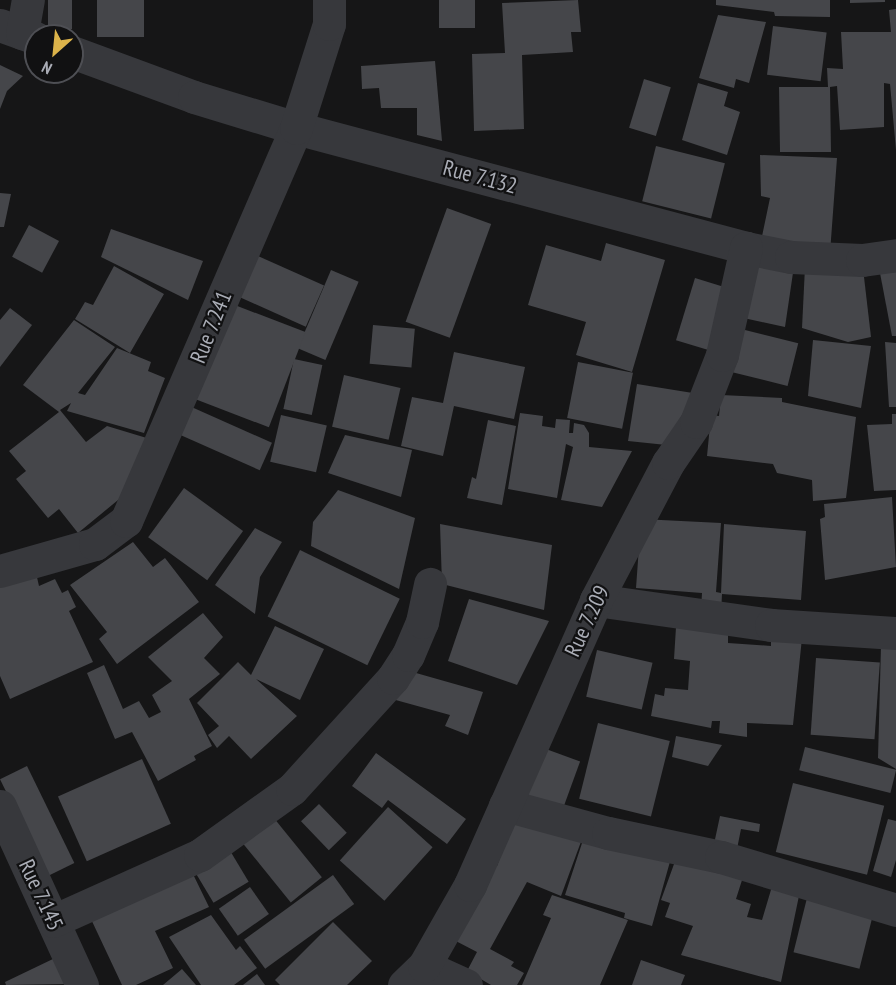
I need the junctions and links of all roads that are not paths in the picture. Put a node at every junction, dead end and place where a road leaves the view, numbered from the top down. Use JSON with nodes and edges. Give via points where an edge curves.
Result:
{"nodes":[{"id":1,"x":28,"y":0,"type":"edge"},
{"id":2,"x":329,"y":0,"type":"edge"},
{"id":3,"x":19,"y":32,"type":"edge"},
{"id":4,"x":84,"y":56,"type":"edge"},
{"id":5,"x":297,"y":128,"type":"junction"},
{"id":6,"x":746,"y":248,"type":"junction"},
{"id":7,"x":896,"y":255,"type":"edge"},
{"id":8,"x":0,"y":571,"type":"edge"},
{"id":9,"x":430,"y":584,"type":"dead end"},
{"id":10,"x":596,"y":600,"type":"junction"},
{"id":11,"x":896,"y":633,"type":"edge"},
{"id":12,"x":505,"y":805,"type":"junction"},
{"id":13,"x":0,"y":806,"type":"edge"},
{"id":14,"x":896,"y":910,"type":"edge"},
{"id":15,"x":53,"y":921,"type":"junction"},
{"id":16,"x":414,"y":976,"type":"edge"},
{"id":17,"x":82,"y":985,"type":"edge"},
{"id":18,"x":466,"y":985,"type":"edge"}],
"edges":[{"from":1,"to":3,"type":"street"},
{"from":2,"to":5,"type":"street","name":"Rue 7.241","via":[[329,24]]},
{"from":4,"to":5,"type":"street","name":"Rue 7.132","via":[[194,97]]},
{"from":5,"to":6,"type":"street","name":"Rue 7.132"},
{"from":5,"to":8,"type":"street","name":"Rue 7.241","via":[[126,521],[95,544]]},
{"from":6,"to":7,"type":"street","name":"Rue 7.132","via":[[791,257],[862,260]]},
{"from":6,"to":10,"type":"street","name":"Rue 7.209","via":[[722,355],[696,422],[668,463]]},
{"from":9,"to":15,"type":"street","via":[[422,622],[398,671],[292,789],[200,855]]},
{"from":10,"to":11,"type":"street","via":[[771,625]]},
{"from":10,"to":12,"type":"street","name":"Rue 7.209"},
{"from":12,"to":14,"type":"street","via":[[608,833],[721,857]]},
{"from":12,"to":16,"type":"street","name":"Rue 7.209","via":[[470,885]]},
{"from":13,"to":15,"type":"street","name":"Rue 7.145"},
{"from":15,"to":17,"type":"street","name":"Rue 7.145"},
{"from":16,"to":18,"type":"street"}]}
